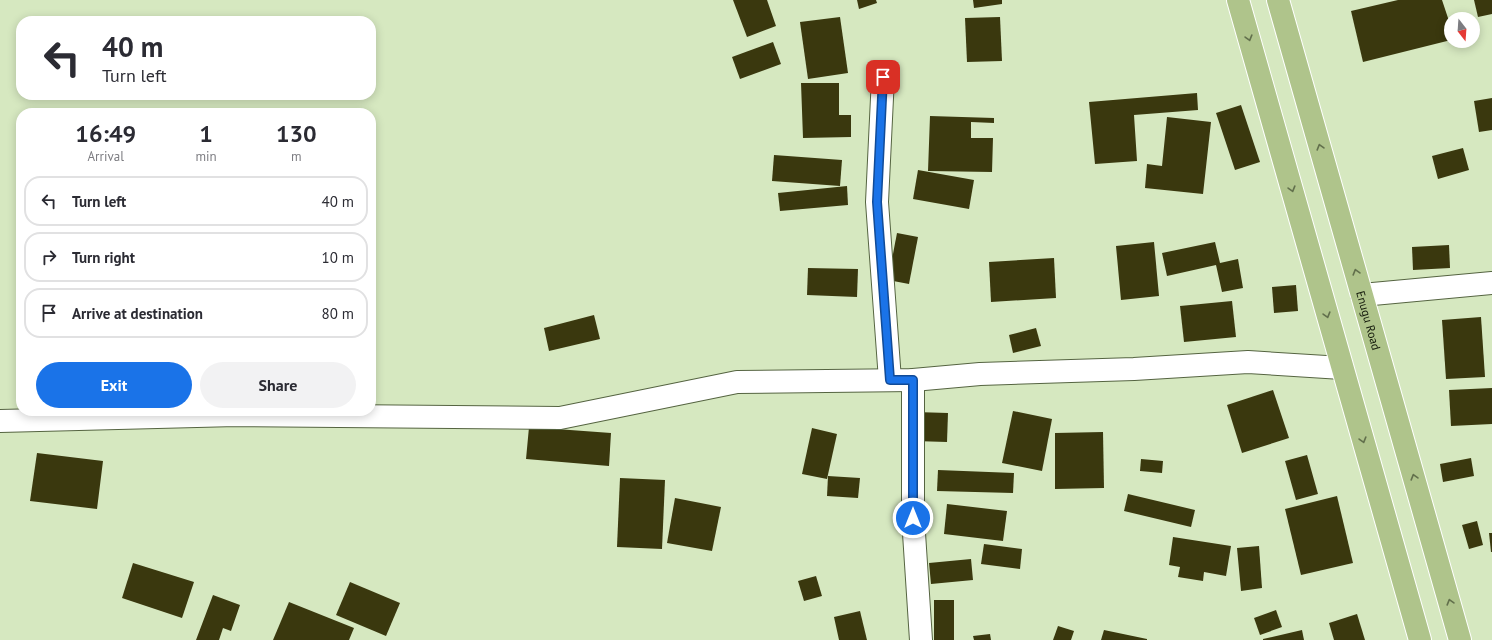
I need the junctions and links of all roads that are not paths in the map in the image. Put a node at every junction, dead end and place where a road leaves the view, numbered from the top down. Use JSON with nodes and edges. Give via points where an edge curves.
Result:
{"nodes":[{"id":1,"x":1238,"y":0,"type":"edge"},
{"id":2,"x":1278,"y":0,"type":"edge"},
{"id":3,"x":883,"y":77,"type":"dead end"},
{"id":4,"x":1492,"y":283,"type":"edge"},
{"id":5,"x":1362,"y":295,"type":"junction"},
{"id":6,"x":1342,"y":368,"type":"junction"},
{"id":7,"x":890,"y":380,"type":"junction"},
{"id":8,"x":913,"y":380,"type":"junction"},
{"id":9,"x":197,"y":416,"type":"edge"},
{"id":10,"x":344,"y":416,"type":"edge"},
{"id":11,"x":0,"y":421,"type":"edge"},
{"id":12,"x":921,"y":640,"type":"edge"},
{"id":13,"x":1420,"y":640,"type":"edge"},
{"id":14,"x":1460,"y":640,"type":"edge"}],
"edges":[{"from":1,"to":6,"type":"main road","one_way":true},
{"from":5,"to":2,"type":"main road","name":"Enugu Road","one_way":true},
{"from":3,"to":7,"type":"street","via":[[877,202]]},
{"from":4,"to":5,"type":"street"},
{"from":14,"to":5,"type":"main road","name":"Enugu Road","one_way":true},
{"from":6,"to":8,"type":"street","via":[[1248,362],[980,374]]},
{"from":6,"to":13,"type":"main road","one_way":true},
{"from":7,"to":8,"type":"street"},
{"from":7,"to":10,"type":"street","via":[[737,382],[560,418]]},
{"from":8,"to":12,"type":"street","via":[[913,518]]},
{"from":9,"to":11,"type":"street"}]}
